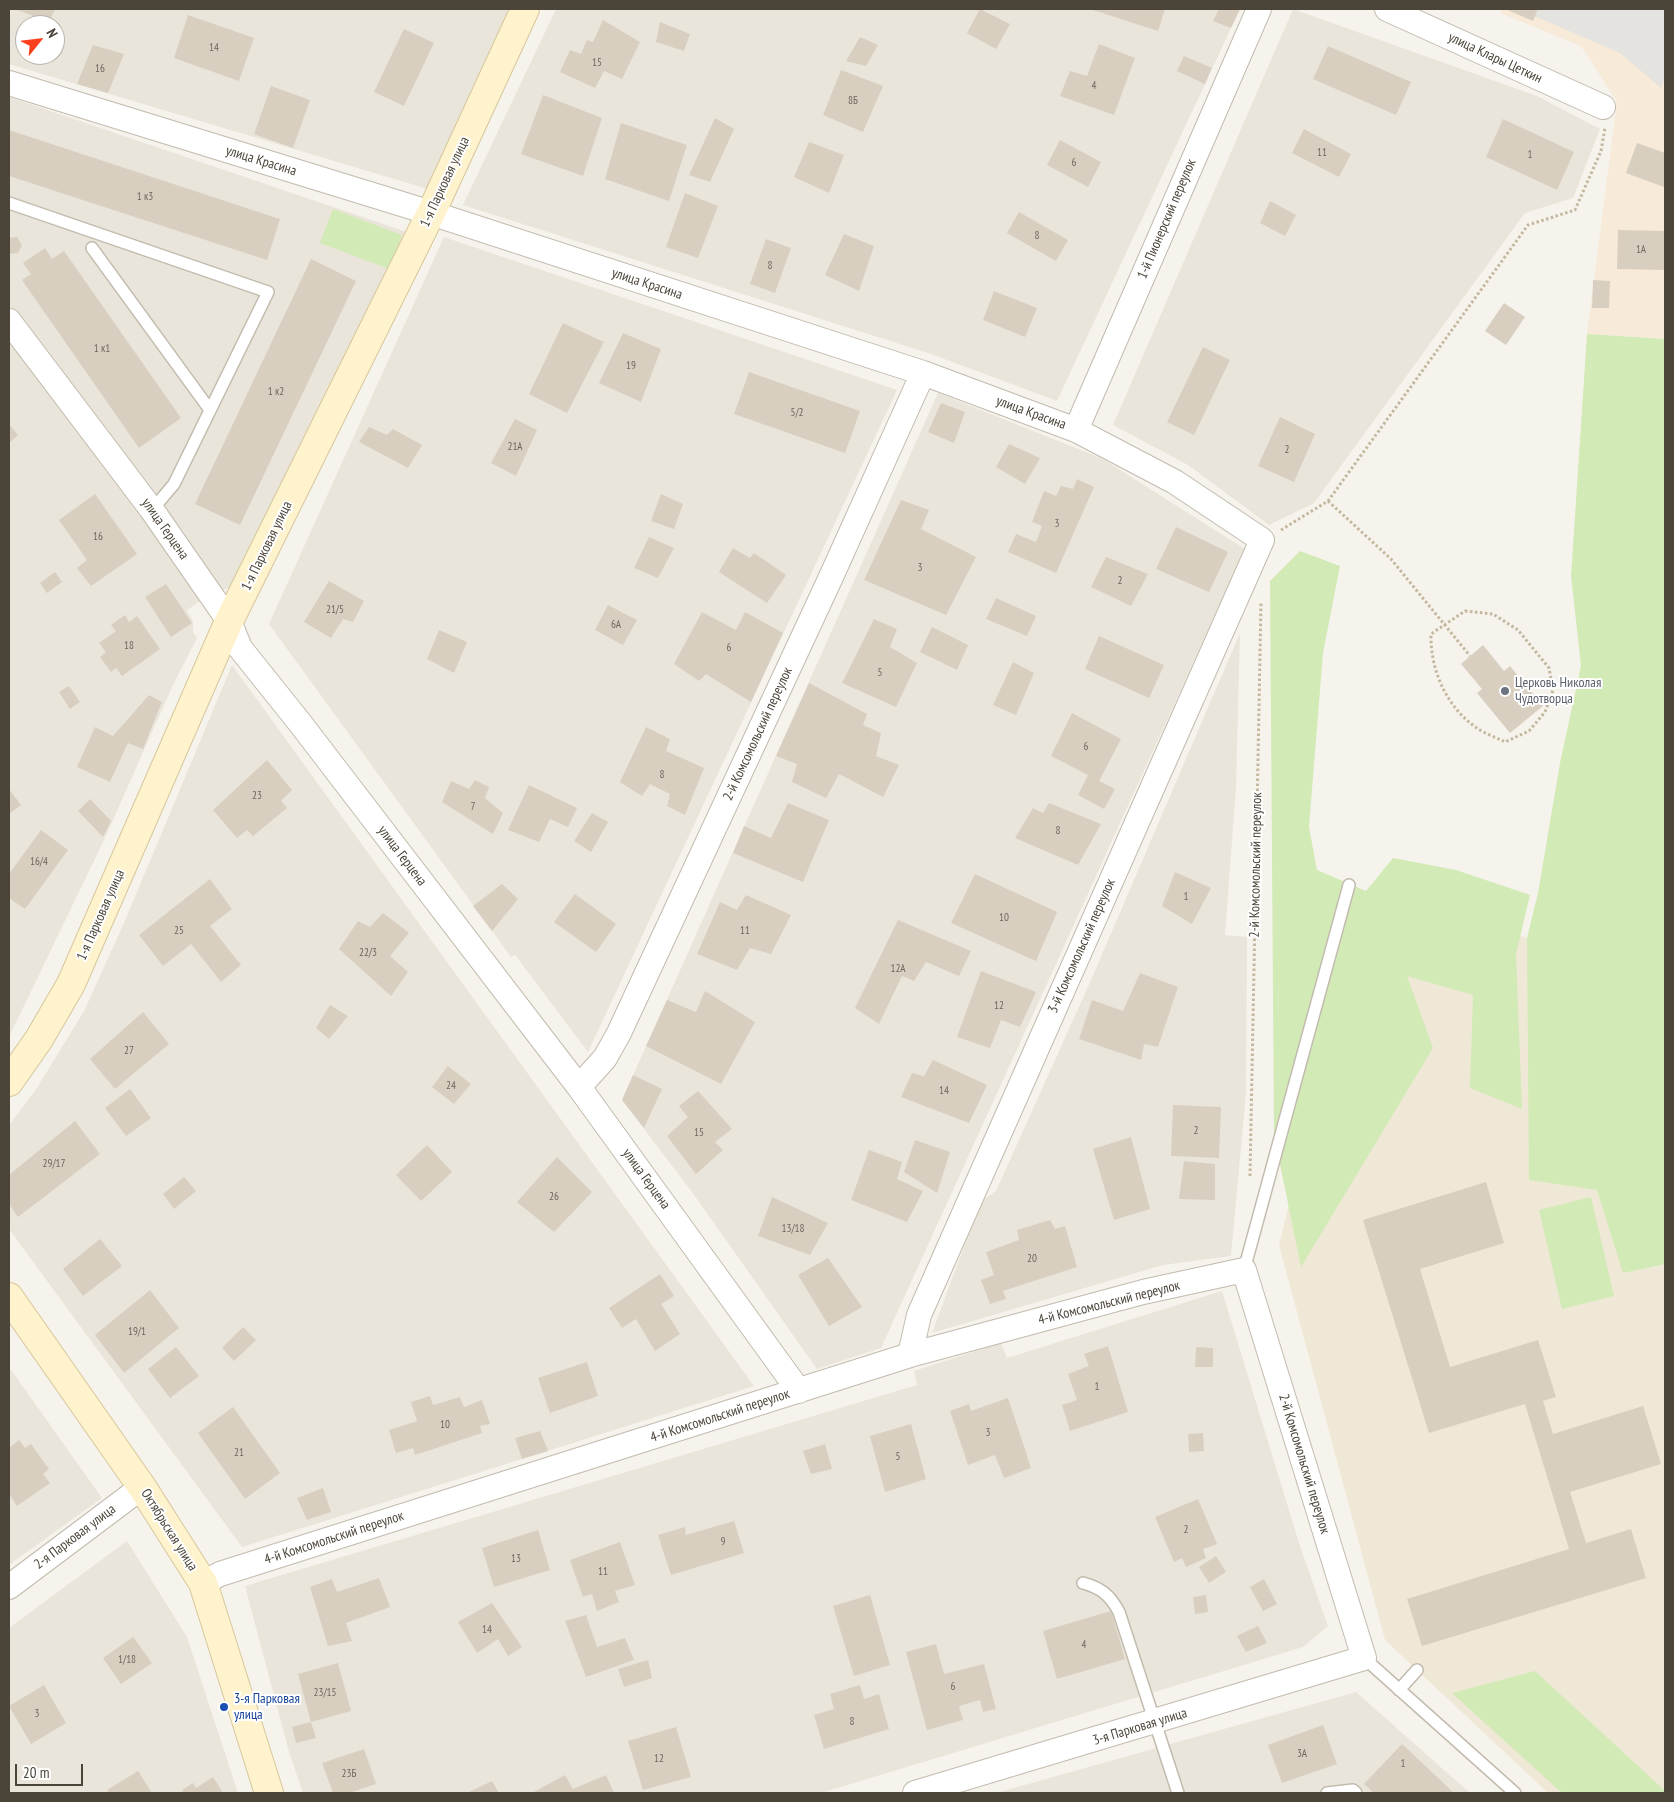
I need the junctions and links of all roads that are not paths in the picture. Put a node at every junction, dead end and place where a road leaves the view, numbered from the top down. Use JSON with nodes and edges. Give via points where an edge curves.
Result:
{"nodes":[{"id":1,"x":525,"y":9,"type":"edge"},
{"id":2,"x":1259,"y":9,"type":"edge"},
{"id":3,"x":1387,"y":9,"type":"edge"},
{"id":4,"x":9,"y":83,"type":"edge"},
{"id":5,"x":1603,"y":107,"type":"road end"},
{"id":6,"x":9,"y":203,"type":"edge"},
{"id":7,"x":430,"y":213,"type":"junction"},
{"id":8,"x":92,"y":248,"type":"dead end"},
{"id":9,"x":9,"y":321,"type":"edge"},
{"id":10,"x":923,"y":373,"type":"junction"},
{"id":11,"x":210,"y":410,"type":"junction"},
{"id":12,"x":1076,"y":430,"type":"junction"},
{"id":13,"x":152,"y":510,"type":"junction"},
{"id":14,"x":1262,"y":540,"type":"joint"},
{"id":15,"x":229,"y":621,"type":"junction"},
{"id":16,"x":1349,"y":884,"type":"dead end"},
{"id":17,"x":9,"y":1082,"type":"edge"},
{"id":18,"x":580,"y":1087,"type":"junction"},
{"id":19,"x":1244,"y":1270,"type":"junction"},
{"id":20,"x":9,"y":1297,"type":"edge"},
{"id":21,"x":910,"y":1355,"type":"junction"},
{"id":22,"x":799,"y":1391,"type":"junction"},
{"id":23,"x":142,"y":1487,"type":"junction"},
{"id":24,"x":1083,"y":1582,"type":"dead end"},
{"id":25,"x":203,"y":1583,"type":"junction"},
{"id":26,"x":9,"y":1587,"type":"edge"},
{"id":27,"x":1364,"y":1658,"type":"junction"},
{"id":28,"x":1417,"y":1670,"type":"dead end"},
{"id":29,"x":1398,"y":1690,"type":"junction"},
{"id":30,"x":1154,"y":1723,"type":"junction"},
{"id":31,"x":269,"y":1793,"type":"edge"},
{"id":32,"x":915,"y":1793,"type":"edge"},
{"id":33,"x":1178,"y":1793,"type":"edge"},
{"id":34,"x":1327,"y":1793,"type":"edge"},
{"id":35,"x":1356,"y":1793,"type":"edge"},
{"id":36,"x":1515,"y":1793,"type":"edge"}],
"edges":[{"from":1,"to":7,"type":"street","name":"1-я Парковая улица"},
{"from":2,"to":12,"type":"street","name":"1-й Пионерский переулок"},
{"from":3,"to":5,"type":"street","name":"улица Клары Цеткин"},
{"from":4,"to":7,"type":"street","name":"улица Красина"},
{"from":6,"to":11,"type":"lane","via":[[268,292]]},
{"from":7,"to":10,"type":"street","name":"улица Красина"},
{"from":7,"to":15,"type":"street","name":"1-я Парковая улица"},
{"from":8,"to":11,"type":"lane"},
{"from":9,"to":13,"type":"street","name":"улица Герцена"},
{"from":10,"to":12,"type":"street","name":"улица Красина"},
{"from":10,"to":18,"type":"street","name":"2-й Комсомольский переулок","via":[[619,1032],[605,1058]]},
{"from":11,"to":13,"type":"lane","via":[[174,484]]},
{"from":12,"to":14,"type":"street","name":"улица Красина","via":[[1175,482]]},
{"from":13,"to":15,"type":"street","name":"улица Герцена"},
{"from":14,"to":21,"type":"street","name":"3-й Комсомольский переулок","via":[[919,1315]]},
{"from":15,"to":17,"type":"street","name":"1-я Парковая улица","via":[[71,984],[40,1039]]},
{"from":15,"to":18,"type":"street","name":"улица Герцена","via":[[240,648]]},
{"from":16,"to":19,"type":"lane"},
{"from":18,"to":22,"type":"street","name":"улица Герцена"},
{"from":19,"to":21,"type":"street","name":"4-й Комсомольский переулок","via":[[1143,1292]]},
{"from":19,"to":27,"type":"street","name":"2-й Комсомольский переулок"},
{"from":20,"to":23,"type":"street","name":"Октябрьская улица"},
{"from":21,"to":22,"type":"street","name":"4-й Комсомольский переулок"},
{"from":22,"to":25,"type":"street","name":"4-й Комсомольский переулок","via":[[220,1574]]},
{"from":23,"to":25,"type":"street","name":"Октябрьская улица"},
{"from":23,"to":26,"type":"street","name":"2-я Парковая улица"},
{"from":24,"to":30,"type":"lane","via":[[1111,1597],[1119,1612]]},
{"from":25,"to":31,"type":"street","name":"Октябрьская улица"},
{"from":27,"to":29,"type":"lane"},
{"from":27,"to":30,"type":"street","name":"3-я Парковая улица"},
{"from":28,"to":29,"type":"lane"},
{"from":29,"to":36,"type":"lane"},
{"from":30,"to":32,"type":"street","name":"3-я Парковая улица"},
{"from":30,"to":33,"type":"lane"},
{"from":34,"to":35,"type":"lane","via":[[1353,1790]]}]}
